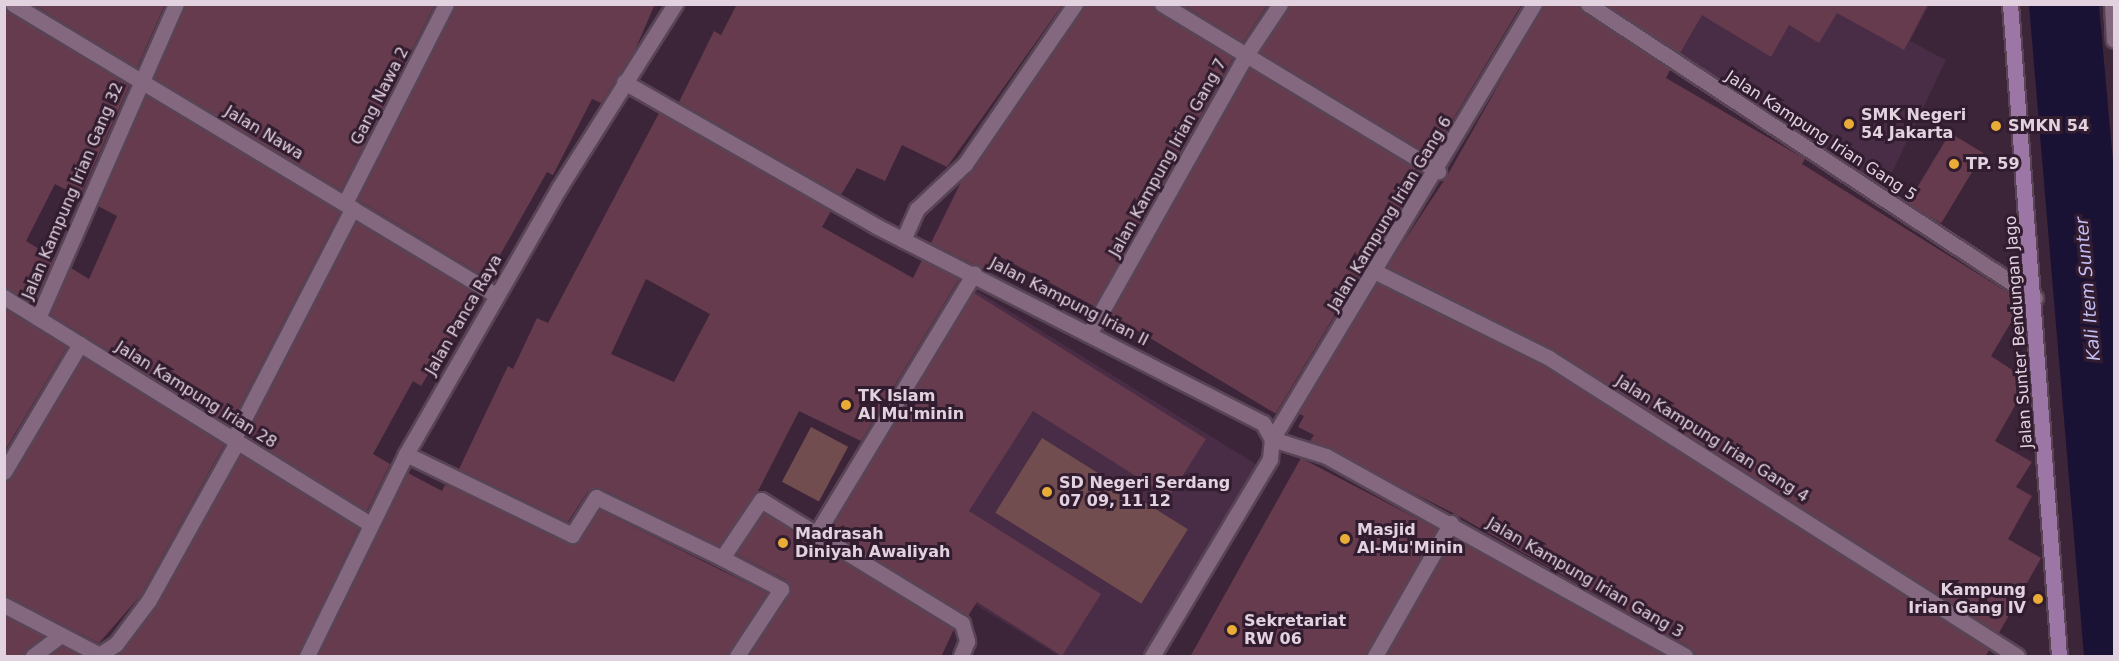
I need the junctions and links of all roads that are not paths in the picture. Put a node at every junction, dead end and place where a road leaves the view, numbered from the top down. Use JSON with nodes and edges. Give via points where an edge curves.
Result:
{"nodes":[{"id":1,"x":13,"y":4,"type":"edge"},
{"id":2,"x":176,"y":4,"type":"edge"},
{"id":3,"x":446,"y":4,"type":"edge"},
{"id":4,"x":675,"y":4,"type":"edge"},
{"id":5,"x":1075,"y":4,"type":"edge"},
{"id":6,"x":1162,"y":4,"type":"edge"},
{"id":7,"x":1280,"y":4,"type":"edge"},
{"id":8,"x":1534,"y":4,"type":"edge"},
{"id":9,"x":1588,"y":4,"type":"edge"},
{"id":10,"x":2010,"y":4,"type":"edge"},
{"id":11,"x":2112,"y":4,"type":"edge"},
{"id":12,"x":2115,"y":40,"type":"edge"},
{"id":13,"x":1246,"y":55,"type":"junction"},
{"id":14,"x":141,"y":79,"type":"junction"},
{"id":15,"x":624,"y":82,"type":"junction"},
{"id":16,"x":1438,"y":171,"type":"junction"},
{"id":17,"x":349,"y":206,"type":"junction"},
{"id":18,"x":903,"y":240,"type":"junction"},
{"id":19,"x":1376,"y":272,"type":"junction"},
{"id":20,"x":975,"y":273,"type":"junction"},
{"id":21,"x":2035,"y":291,"type":"junction"},
{"id":22,"x":496,"y":295,"type":"junction"},
{"id":23,"x":4,"y":297,"type":"edge"},
{"id":24,"x":38,"y":318,"type":"junction"},
{"id":25,"x":1090,"y":332,"type":"junction"},
{"id":26,"x":80,"y":344,"type":"junction"},
{"id":27,"x":1272,"y":439,"type":"junction"},
{"id":28,"x":235,"y":441,"type":"junction"},
{"id":29,"x":406,"y":454,"type":"junction"},
{"id":30,"x":4,"y":472,"type":"edge"},
{"id":31,"x":1451,"y":523,"type":"junction"},
{"id":32,"x":369,"y":524,"type":"junction"},
{"id":33,"x":815,"y":536,"type":"junction"},
{"id":34,"x":722,"y":558,"type":"junction"},
{"id":35,"x":4,"y":605,"type":"edge"},
{"id":36,"x":61,"y":634,"type":"junction"},
{"id":37,"x":101,"y":656,"type":"edge"},
{"id":38,"x":33,"y":657,"type":"edge"},
{"id":39,"x":306,"y":657,"type":"edge"},
{"id":40,"x":737,"y":657,"type":"edge"},
{"id":41,"x":962,"y":657,"type":"edge"},
{"id":42,"x":1152,"y":657,"type":"edge"},
{"id":43,"x":1375,"y":657,"type":"edge"},
{"id":44,"x":1685,"y":657,"type":"edge"},
{"id":45,"x":2017,"y":657,"type":"edge"},
{"id":46,"x":2059,"y":657,"type":"edge"}],
"edges":[{"from":1,"to":14,"type":"street","name":"Jalan Nawa"},
{"from":2,"to":14,"type":"street","name":"Jalan Kampung Irian Gang 32"},
{"from":3,"to":17,"type":"street","name":"Gang Nawa 2"},
{"from":4,"to":15,"type":"street","name":"Jalan Panca Raya"},
{"from":5,"to":18,"type":"street","via":[[965,164],[917,209]]},
{"from":6,"to":13,"type":"street"},
{"from":7,"to":13,"type":"street","name":"Jalan Kampung Irian Gang 7"},
{"from":8,"to":16,"type":"street","name":"Jalan Kampung Irian Gang 6"},
{"from":9,"to":21,"type":"street","name":"Jalan Kampung Irian Gang 5"},
{"from":10,"to":21,"type":"street","name":"Jalan Sunter Bendungan Jago"},
{"from":11,"to":12,"type":"street"},
{"from":13,"to":16,"type":"street"},
{"from":13,"to":25,"type":"street","name":"Jalan Kampung Irian Gang 7"},
{"from":14,"to":17,"type":"street","name":"Jalan Nawa"},
{"from":14,"to":24,"type":"street","name":"Jalan Kampung Irian Gang 32"},
{"from":15,"to":18,"type":"street","name":"Jalan Kampung Irian II"},
{"from":15,"to":22,"type":"street","name":"Jalan Panca Raya"},
{"from":16,"to":19,"type":"street","name":"Jalan Kampung Irian Gang 6"},
{"from":17,"to":22,"type":"street","name":"Jalan Nawa"},
{"from":17,"to":28,"type":"street","name":"Gang Nawa 2"},
{"from":18,"to":20,"type":"street","name":"Jalan Kampung Irian II"},
{"from":19,"to":27,"type":"street","name":"Jalan Kampung Irian Gang 6"},
{"from":19,"to":45,"type":"street","name":"Jalan Kampung Irian Gang 4","via":[[1549,358]]},
{"from":20,"to":25,"type":"street","name":"Jalan Kampung Irian II"},
{"from":20,"to":33,"type":"street"},
{"from":21,"to":46,"type":"street","name":"Jalan Sunter Bendungan Jago"},
{"from":22,"to":29,"type":"street","name":"Jalan Panca Raya"},
{"from":23,"to":24,"type":"street","name":"Jalan Kampung Irian 28"},
{"from":24,"to":26,"type":"street","name":"Jalan Kampung Irian 28"},
{"from":25,"to":27,"type":"street","name":"Jalan Kampung Irian II","via":[[1263,423]]},
{"from":26,"to":28,"type":"street","name":"Jalan Kampung Irian 28"},
{"from":26,"to":30,"type":"street"},
{"from":27,"to":31,"type":"street","name":"Jalan Kampung Irian Gang 3","via":[[1326,456]]},
{"from":27,"to":42,"type":"street","via":[[1270,459]]},
{"from":28,"to":32,"type":"street","name":"Jalan Kampung Irian 28"},
{"from":28,"to":37,"type":"street","name":"Gang Nawa 2","via":[[148,600],[116,644]]},
{"from":29,"to":32,"type":"street","name":"Jalan Panca Raya"},
{"from":29,"to":34,"type":"street","via":[[572,536],[596,497]]},
{"from":31,"to":43,"type":"street"},
{"from":31,"to":44,"type":"street","name":"Jalan Kampung Irian Gang 3"},
{"from":32,"to":39,"type":"street","name":"Jalan Panca Raya"},
{"from":33,"to":34,"type":"street","via":[[761,500]]},
{"from":33,"to":41,"type":"street","via":[[962,623],[967,641]]},
{"from":34,"to":40,"type":"street","via":[[781,589]]},
{"from":35,"to":36,"type":"street"},
{"from":36,"to":37,"type":"street"},
{"from":36,"to":38,"type":"street"}]}
